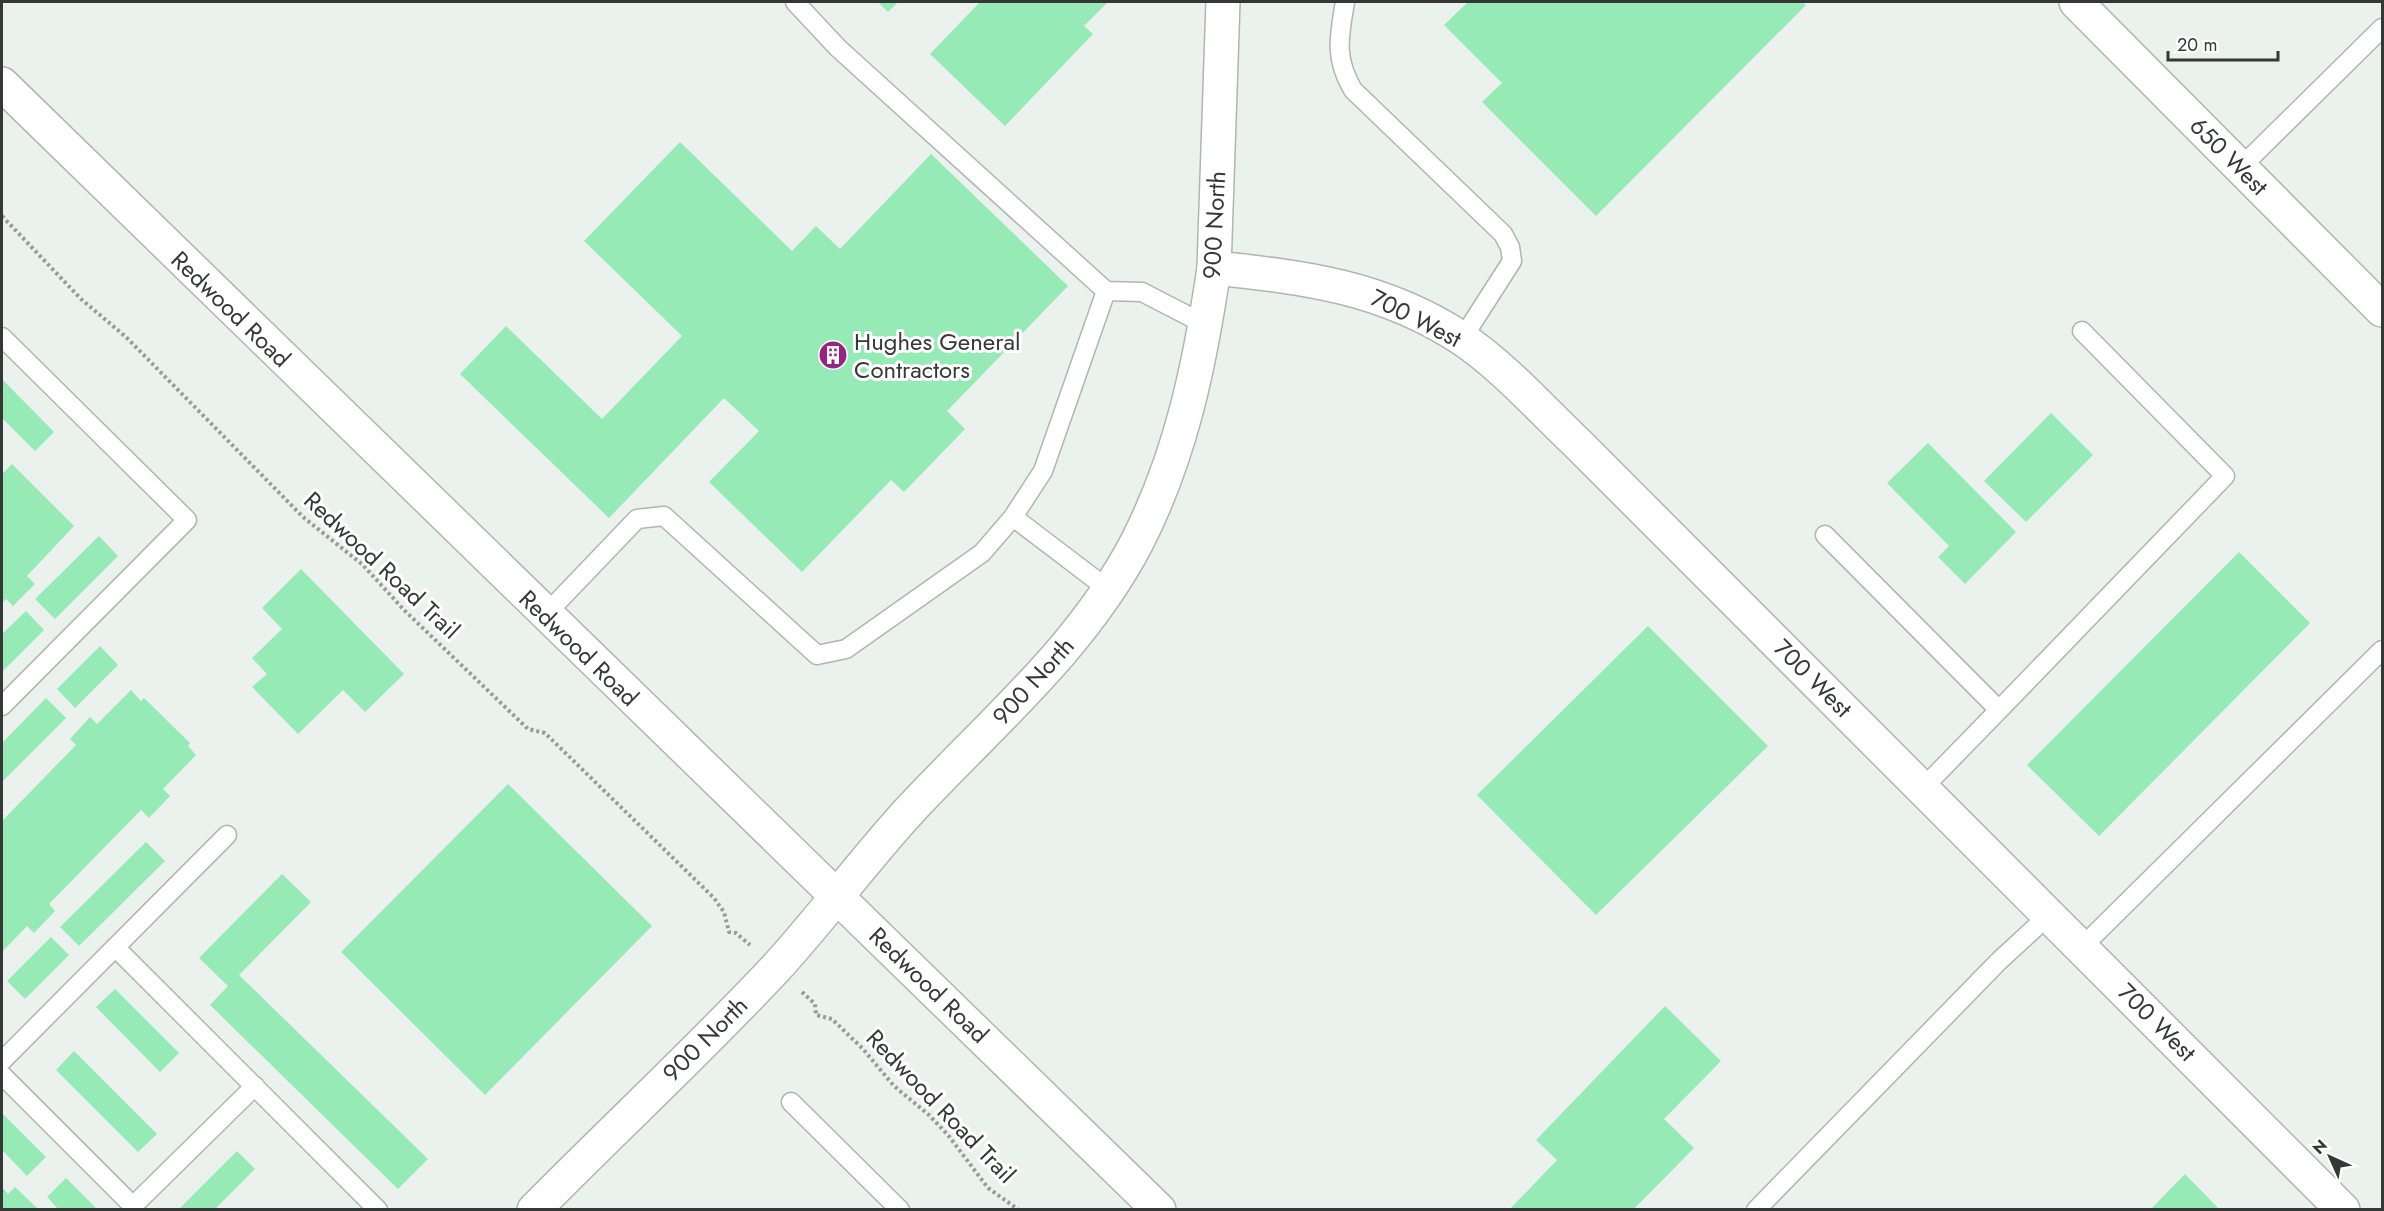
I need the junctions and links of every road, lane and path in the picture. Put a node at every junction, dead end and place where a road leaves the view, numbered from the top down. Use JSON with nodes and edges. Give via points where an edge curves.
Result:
{"nodes":[{"id":1,"x":795,"y":2,"type":"edge"},
{"id":2,"x":1223,"y":2,"type":"edge"},
{"id":3,"x":1345,"y":2,"type":"edge"},
{"id":4,"x":2076,"y":2,"type":"edge"},
{"id":5,"x":2382,"y":28,"type":"edge"},
{"id":6,"x":2,"y":84,"type":"edge"},
{"id":7,"x":2241,"y":167,"type":"junction"},
{"id":8,"x":2,"y":216,"type":"edge"},
{"id":9,"x":1214,"y":268,"type":"junction"},
{"id":10,"x":1106,"y":291,"type":"junction"},
{"id":11,"x":2382,"y":310,"type":"edge"},
{"id":12,"x":1206,"y":325,"type":"junction"},
{"id":13,"x":2082,"y":331,"type":"dead end"},
{"id":14,"x":2,"y":337,"type":"edge"},
{"id":15,"x":1462,"y":339,"type":"junction"},
{"id":16,"x":1013,"y":516,"type":"junction"},
{"id":17,"x":1825,"y":535,"type":"dead end"},
{"id":18,"x":1109,"y":590,"type":"junction"},
{"id":19,"x":545,"y":615,"type":"junction"},
{"id":20,"x":2382,"y":650,"type":"edge"},
{"id":21,"x":2,"y":706,"type":"edge"},
{"id":22,"x":1999,"y":710,"type":"junction"},
{"id":23,"x":1923,"y":788,"type":"junction"},
{"id":24,"x":227,"y":835,"type":"dead end"},
{"id":25,"x":837,"y":896,"type":"junction"},
{"id":26,"x":2049,"y":915,"type":"junction"},
{"id":27,"x":736,"y":933,"type":"dead end"},
{"id":28,"x":116,"y":947,"type":"junction"},
{"id":29,"x":2082,"y":947,"type":"junction"},
{"id":30,"x":815,"y":1004,"type":"dead end"},
{"id":31,"x":2,"y":1062,"type":"edge"},
{"id":32,"x":2,"y":1075,"type":"edge"},
{"id":33,"x":255,"y":1086,"type":"junction"},
{"id":34,"x":791,"y":1102,"type":"dead end"},
{"id":35,"x":378,"y":1209,"type":"edge"},
{"id":36,"x":534,"y":1209,"type":"edge"},
{"id":37,"x":900,"y":1209,"type":"edge"},
{"id":38,"x":1019,"y":1209,"type":"edge"},
{"id":39,"x":1159,"y":1209,"type":"edge"},
{"id":40,"x":1756,"y":1209,"type":"edge"},
{"id":41,"x":2343,"y":1209,"type":"edge"}],
"edges":[{"from":1,"to":10,"type":"lane","via":[[838,48]]},
{"from":2,"to":9,"type":"street","name":"900 North"},
{"from":3,"to":15,"type":"lane","via":[[1338,47],[1344,75],[1353,90],[1503,234],[1510,247],[1512,261]]},
{"from":4,"to":7,"type":"street","name":"650 West"},
{"from":5,"to":7,"type":"lane"},
{"from":6,"to":19,"type":"street","name":"Redwood Road"},
{"from":7,"to":11,"type":"street","name":"650 West"},
{"from":8,"to":27,"type":"path","name":"Redwood Road Trail","via":[[303,517],[363,565],[528,729],[545,733],[679,862],[724,912],[729,932]]},
{"from":9,"to":12,"type":"street","name":"900 North"},
{"from":9,"to":15,"type":"street","name":"700 West","via":[[1356,289],[1394,302]]},
{"from":10,"to":12,"type":"lane","via":[[1142,292]]},
{"from":10,"to":16,"type":"lane","via":[[1043,471]]},
{"from":12,"to":18,"type":"street","name":"900 North","via":[[1195,384],[1160,495]]},
{"from":13,"to":22,"type":"lane","via":[[2224,476]]},
{"from":14,"to":21,"type":"lane","via":[[187,520]]},
{"from":15,"to":23,"type":"street","name":"700 West","via":[[1496,365],[1576,442]]},
{"from":16,"to":18,"type":"lane"},
{"from":16,"to":19,"type":"lane","via":[[982,553],[846,649],[817,655],[664,516],[637,519]]},
{"from":17,"to":22,"type":"lane"},
{"from":18,"to":25,"type":"street","name":"900 North","via":[[1053,663],[909,811]]},
{"from":19,"to":25,"type":"street","name":"Redwood Road"},
{"from":20,"to":29,"type":"lane"},
{"from":22,"to":23,"type":"lane"},
{"from":23,"to":26,"type":"street","name":"700 West"},
{"from":24,"to":28,"type":"lane"},
{"from":25,"to":36,"type":"street","name":"900 North","via":[[775,968]]},
{"from":25,"to":39,"type":"street","name":"Redwood Road"},
{"from":26,"to":29,"type":"street","name":"700 West"},
{"from":26,"to":40,"type":"lane"},
{"from":28,"to":31,"type":"lane"},
{"from":28,"to":33,"type":"lane"},
{"from":29,"to":41,"type":"street","name":"700 West"},
{"from":30,"to":38,"type":"path","name":"Redwood Road Trail","via":[[816,1015],[832,1018],[894,1086],[948,1135],[988,1188]]},
{"from":32,"to":33,"type":"lane","via":[[133,1206]]},
{"from":33,"to":35,"type":"lane"},
{"from":34,"to":37,"type":"lane"}]}
